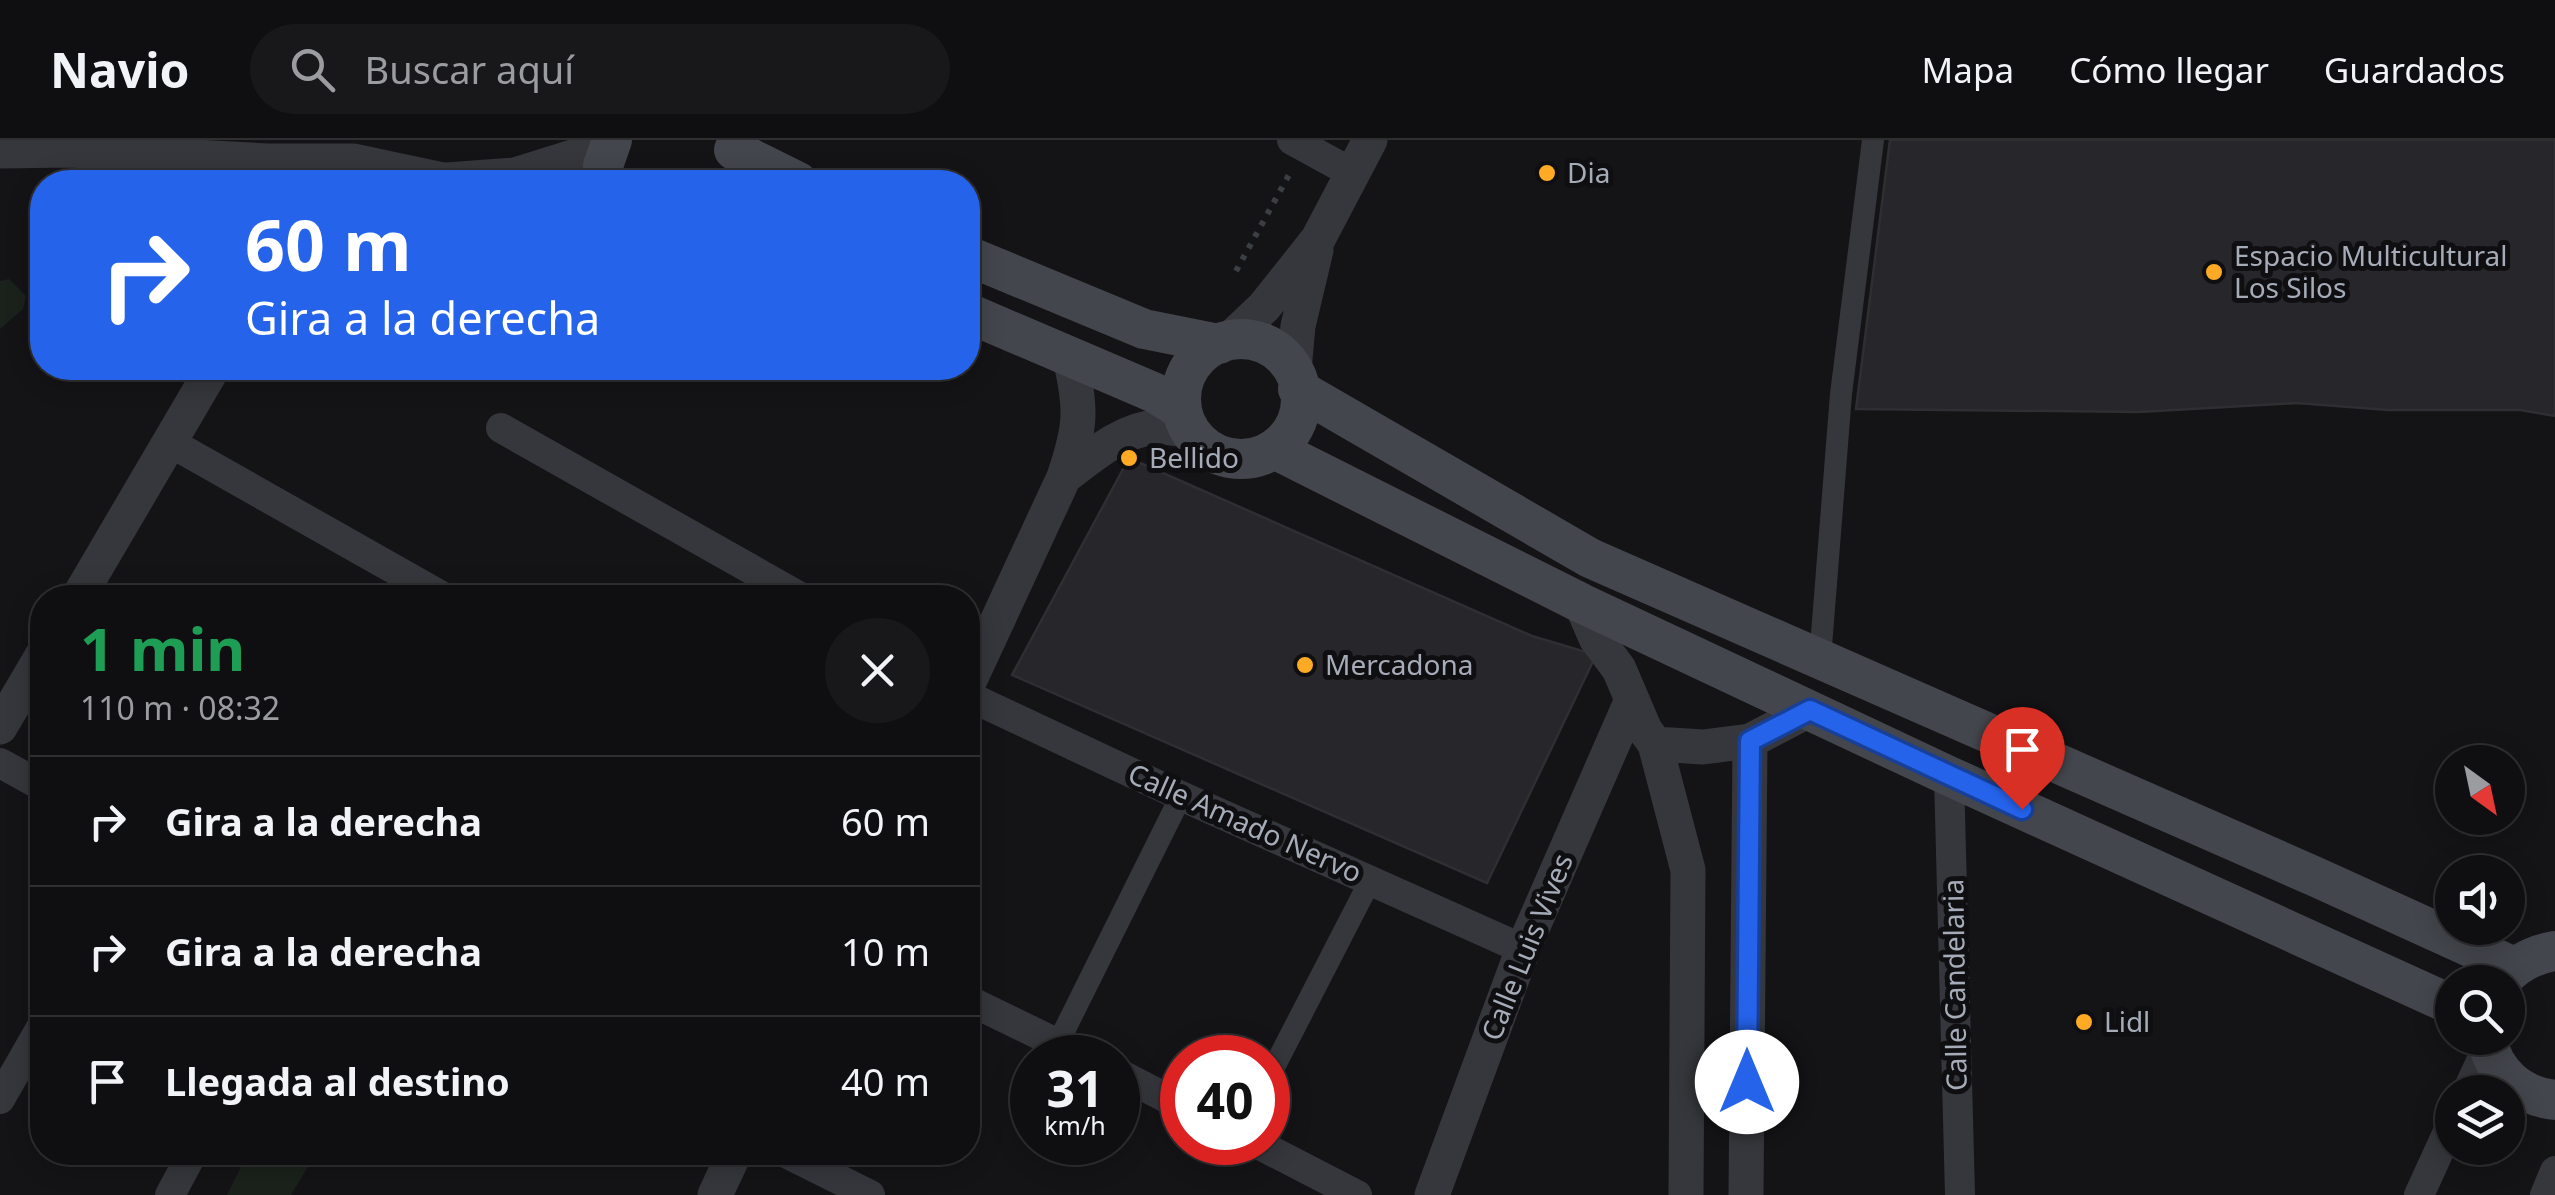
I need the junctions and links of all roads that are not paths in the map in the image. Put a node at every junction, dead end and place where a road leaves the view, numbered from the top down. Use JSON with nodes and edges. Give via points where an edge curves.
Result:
{"nodes":[{"id":1,"x":541,"y":140,"type":"edge"},
{"id":2,"x":1370,"y":140,"type":"edge"},
{"id":3,"x":1873,"y":140,"type":"edge"},
{"id":4,"x":1297,"y":143,"type":"edge"},
{"id":5,"x":0,"y":150,"type":"edge"},
{"id":6,"x":608,"y":150,"type":"edge"},
{"id":7,"x":734,"y":158,"type":"edge"},
{"id":8,"x":249,"y":170,"type":"edge"},
{"id":9,"x":520,"y":170,"type":"edge"},
{"id":10,"x":534,"y":170,"type":"edge"},
{"id":11,"x":766,"y":170,"type":"edge"},
{"id":12,"x":1354,"y":174,"type":"junction"},
{"id":13,"x":1318,"y":239,"type":"junction"},
{"id":14,"x":980,"y":261,"type":"edge"},
{"id":15,"x":980,"y":318,"type":"edge"},
{"id":16,"x":1223,"y":342,"type":"junction"},
{"id":17,"x":1070,"y":358,"type":"junction"},
{"id":18,"x":206,"y":380,"type":"edge"},
{"id":19,"x":1296,"y":380,"type":"junction"},
{"id":20,"x":1186,"y":420,"type":"junction"},
{"id":21,"x":501,"y":428,"type":"dead end"},
{"id":22,"x":171,"y":443,"type":"junction"},
{"id":23,"x":1274,"y":449,"type":"junction"},
{"id":24,"x":1064,"y":477,"type":"junction"},
{"id":25,"x":86,"y":585,"type":"edge"},
{"id":26,"x":422,"y":585,"type":"edge"},
{"id":27,"x":779,"y":585,"type":"edge"},
{"id":28,"x":1581,"y":602,"type":"junction"},
{"id":29,"x":980,"y":658,"type":"edge"},
{"id":30,"x":1820,"y":659,"type":"junction"},
{"id":31,"x":30,"y":676,"type":"edge"},
{"id":32,"x":980,"y":702,"type":"edge"},
{"id":33,"x":1632,"y":702,"type":"junction"},
{"id":34,"x":1810,"y":710,"type":"junction"},
{"id":35,"x":0,"y":727,"type":"edge"},
{"id":36,"x":1750,"y":741,"type":"junction"},
{"id":37,"x":1655,"y":744,"type":"junction"},
{"id":38,"x":0,"y":763,"type":"edge"},
{"id":39,"x":1949,"y":776,"type":"junction"},
{"id":40,"x":30,"y":779,"type":"edge"},
{"id":41,"x":1181,"y":796,"type":"junction"},
{"id":42,"x":1371,"y":879,"type":"junction"},
{"id":43,"x":1523,"y":949,"type":"junction"},
{"id":44,"x":2555,"y":950,"type":"edge"},
{"id":45,"x":2488,"y":965,"type":"edge"},
{"id":46,"x":2520,"y":965,"type":"edge"},
{"id":47,"x":2435,"y":998,"type":"edge"},
{"id":48,"x":980,"y":1006,"type":"edge"},
{"id":49,"x":1043,"y":1035,"type":"edge"},
{"id":50,"x":1062,"y":1035,"type":"edge"},
{"id":51,"x":1290,"y":1036,"type":"edge"},
{"id":52,"x":30,"y":1047,"type":"edge"},
{"id":53,"x":2493,"y":1055,"type":"edge"},
{"id":54,"x":0,"y":1099,"type":"edge"},
{"id":55,"x":2555,"y":1100,"type":"edge"},
{"id":56,"x":1290,"y":1161,"type":"edge"},
{"id":57,"x":2435,"y":1162,"type":"edge"},
{"id":58,"x":187,"y":1165,"type":"edge"},
{"id":59,"x":730,"y":1165,"type":"edge"},
{"id":60,"x":810,"y":1165,"type":"edge"},
{"id":61,"x":2555,"y":1171,"type":"edge"},
{"id":62,"x":170,"y":1195,"type":"edge"},
{"id":63,"x":715,"y":1195,"type":"edge"},
{"id":64,"x":870,"y":1195,"type":"edge"},
{"id":65,"x":1357,"y":1195,"type":"edge"},
{"id":66,"x":1432,"y":1195,"type":"edge"},
{"id":67,"x":1686,"y":1195,"type":"edge"},
{"id":68,"x":1746,"y":1195,"type":"edge"},
{"id":69,"x":1960,"y":1195,"type":"edge"},
{"id":70,"x":2420,"y":1195,"type":"edge"},
{"id":71,"x":2544,"y":1195,"type":"edge"}],
"edges":[{"from":1,"to":9,"type":"street"},
{"from":2,"to":12,"type":"street"},
{"from":3,"to":30,"type":"street","via":[[1841,394]]},
{"from":4,"to":12,"type":"street"},
{"from":5,"to":8,"type":"street","via":[[70,150]]},
{"from":6,"to":10,"type":"street"},
{"from":7,"to":11,"type":"main road"},
{"from":12,"to":13,"type":"street"},
{"from":13,"to":16,"type":"street","via":[[1264,307]]},
{"from":13,"to":19,"type":"street","via":[[1298,326]]},
{"from":14,"to":16,"type":"main road","via":[[1144,329]]},
{"from":15,"to":17,"type":"main road"},
{"from":16,"to":19,"type":"main road","via":[[1266,344],[1282,355]]},
{"from":16,"to":20,"type":"main road","via":[[1189,371],[1182,390]]},
{"from":17,"to":20,"type":"main road","via":[[1156,393]]},
{"from":17,"to":24,"type":"street","via":[[1080,412]]},
{"from":18,"to":22,"type":"street"},
{"from":19,"to":23,"type":"main road","via":[[1298,420]]},
{"from":19,"to":30,"type":"main road","via":[[1590,558]]},
{"from":20,"to":23,"type":"main road","via":[[1208,449],[1232,459]]},
{"from":20,"to":24,"type":"street","via":[[1116,441]]},
{"from":21,"to":27,"type":"street"},
{"from":22,"to":25,"type":"street"},
{"from":22,"to":26,"type":"street"},
{"from":23,"to":28,"type":"main road"},
{"from":24,"to":29,"type":"street"},
{"from":28,"to":33,"type":"street"},
{"from":28,"to":34,"type":"main road"},
{"from":30,"to":45,"type":"main road","via":[[2316,877]]},
{"from":31,"to":35,"type":"street"},
{"from":32,"to":41,"type":"street","name":"Calle Amado Nervo"},
{"from":33,"to":37,"type":"street"},
{"from":33,"to":43,"type":"street","name":"Calle Luis Vives"},
{"from":34,"to":36,"type":"street"},
{"from":34,"to":39,"type":"main road"},
{"from":36,"to":37,"type":"street"},
{"from":36,"to":68,"type":"street"},
{"from":37,"to":67,"type":"street","via":[[1688,870]]},
{"from":38,"to":40,"type":"street"},
{"from":39,"to":47,"type":"main road"},
{"from":39,"to":69,"type":"street","name":"Calle Candelaria"},
{"from":41,"to":42,"type":"street","name":"Calle Amado Nervo"},
{"from":41,"to":50,"type":"street"},
{"from":42,"to":43,"type":"street","name":"Calle Amado Nervo"},
{"from":42,"to":51,"type":"street"},
{"from":43,"to":66,"type":"street","name":"Calle Luis Vives"},
{"from":44,"to":46,"type":"main road"},
{"from":48,"to":49,"type":"street"},
{"from":52,"to":54,"type":"street"},
{"from":53,"to":55,"type":"main road","via":[[2510,1081]]},
{"from":56,"to":65,"type":"street"},
{"from":57,"to":70,"type":"street"},
{"from":58,"to":62,"type":"street"},
{"from":59,"to":63,"type":"street"},
{"from":60,"to":64,"type":"street"},
{"from":61,"to":71,"type":"street"}]}
